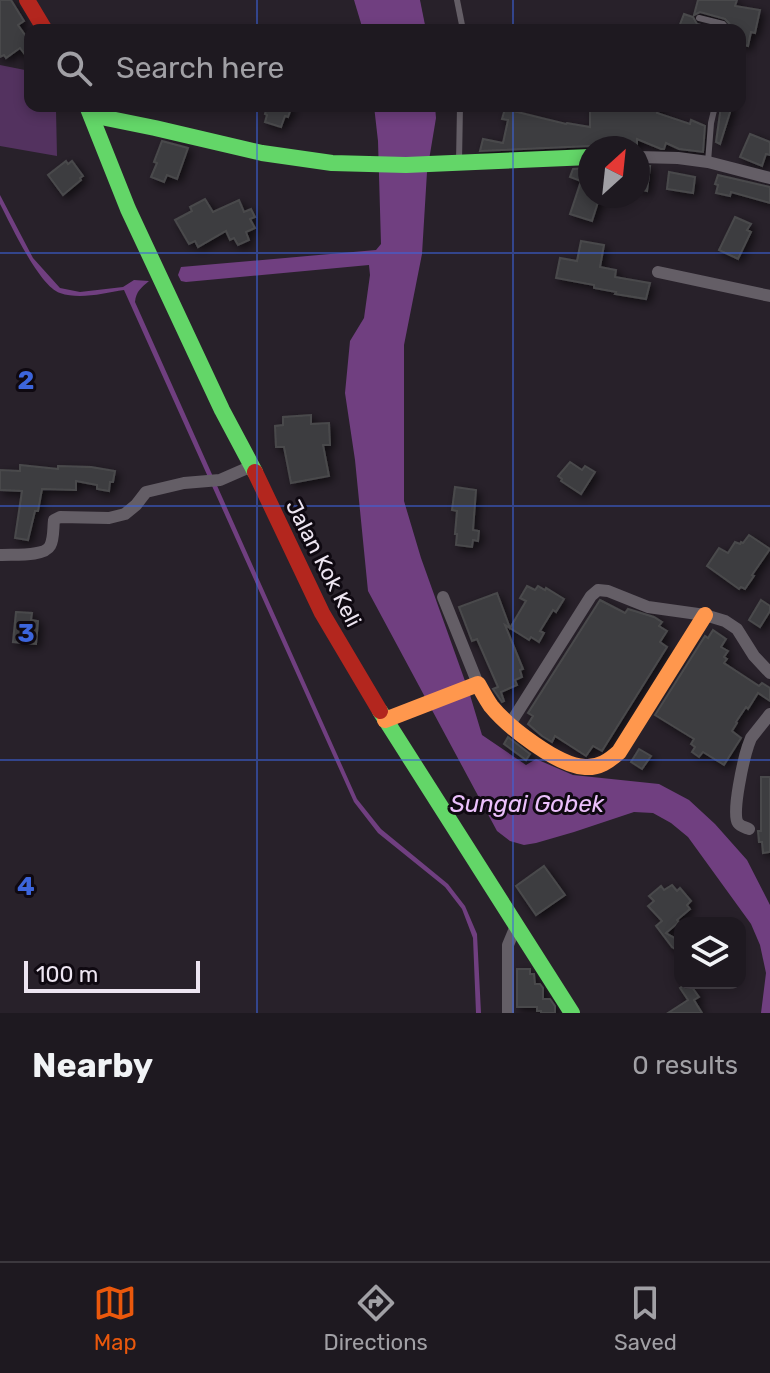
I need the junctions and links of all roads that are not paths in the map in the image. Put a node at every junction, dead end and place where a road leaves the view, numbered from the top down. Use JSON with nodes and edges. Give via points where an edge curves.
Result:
{"nodes":[{"id":1,"x":27,"y":0,"type":"edge"},
{"id":2,"x":457,"y":0,"type":"edge"},
{"id":3,"x":699,"y":18,"type":"dead end"},
{"id":4,"x":41,"y":24,"type":"edge"},
{"id":5,"x":462,"y":24,"type":"edge"},
{"id":6,"x":723,"y":24,"type":"edge"},
{"id":7,"x":90,"y":112,"type":"edge"},
{"id":8,"x":96,"y":112,"type":"edge"},
{"id":9,"x":460,"y":112,"type":"edge"},
{"id":10,"x":714,"y":112,"type":"edge"},
{"id":11,"x":578,"y":157,"type":"edge"},
{"id":12,"x":650,"y":157,"type":"edge"},
{"id":13,"x":459,"y":162,"type":"junction"},
{"id":14,"x":708,"y":162,"type":"junction"},
{"id":15,"x":770,"y":178,"type":"edge"},
{"id":16,"x":658,"y":272,"type":"dead end"},
{"id":17,"x":770,"y":296,"type":"edge"},
{"id":18,"x":252,"y":466,"type":"junction"},
{"id":19,"x":0,"y":555,"type":"edge"},
{"id":20,"x":443,"y":597,"type":"dead end"},
{"id":21,"x":705,"y":615,"type":"junction"},
{"id":22,"x":770,"y":673,"type":"edge"},
{"id":23,"x":473,"y":686,"type":"junction"},
{"id":24,"x":770,"y":714,"type":"edge"},
{"id":25,"x":393,"y":717,"type":"junction"},
{"id":26,"x":510,"y":724,"type":"junction"},
{"id":27,"x":749,"y":829,"type":"dead end"},
{"id":28,"x":516,"y":926,"type":"junction"},
{"id":29,"x":508,"y":1013,"type":"edge"},
{"id":30,"x":572,"y":1013,"type":"edge"}],
"edges":[{"from":1,"to":4,"type":"street"},
{"from":2,"to":5,"type":"lane"},
{"from":3,"to":6,"type":"lane"},
{"from":7,"to":18,"type":"street","name":"Jalan Kok Keli","via":[[128,209]]},
{"from":8,"to":13,"type":"street","via":[[297,159]]},
{"from":9,"to":13,"type":"lane"},
{"from":10,"to":14,"type":"lane"},
{"from":11,"to":13,"type":"street"},
{"from":12,"to":14,"type":"street"},
{"from":14,"to":15,"type":"street"},
{"from":16,"to":17,"type":"street"},
{"from":18,"to":19,"type":"street","via":[[220,480],[146,492],[125,514],[60,517],[54,520],[47,550]]},
{"from":18,"to":25,"type":"street","name":"Jalan Kok Keli","via":[[322,613]]},
{"from":20,"to":23,"type":"street"},
{"from":21,"to":22,"type":"street","via":[[733,626]]},
{"from":21,"to":26,"type":"street","via":[[594,592]]},
{"from":21,"to":26,"type":"street","via":[[619,752],[604,764],[569,765]]},
{"from":23,"to":25,"type":"street"},
{"from":23,"to":26,"type":"street"},
{"from":24,"to":27,"type":"street","via":[[751,738],[735,803],[737,822]]},
{"from":25,"to":28,"type":"street","name":"Jalan Kok Keli"},
{"from":28,"to":29,"type":"street","via":[[508,945]]},
{"from":28,"to":30,"type":"street","name":"Jalan Kok Keli"}]}
